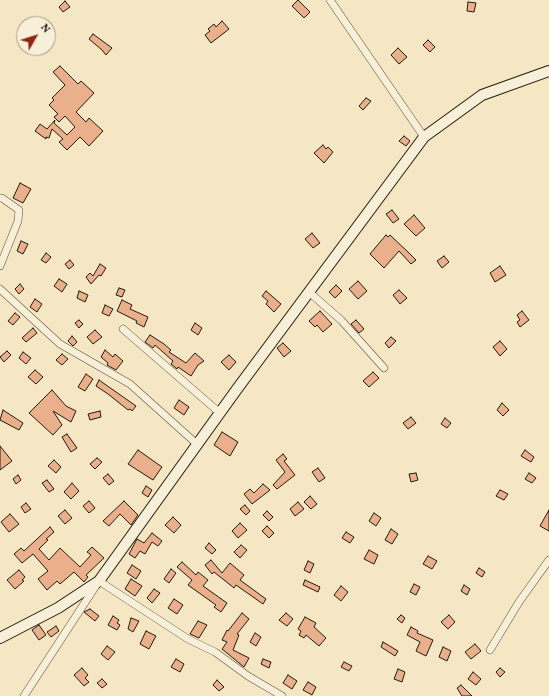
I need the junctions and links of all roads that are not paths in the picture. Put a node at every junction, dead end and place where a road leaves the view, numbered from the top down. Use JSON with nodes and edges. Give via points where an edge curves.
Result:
{"nodes":[{"id":1,"x":330,"y":0,"type":"edge"},
{"id":2,"x":549,"y":72,"type":"edge"},
{"id":3,"x":424,"y":138,"type":"junction"},
{"id":4,"x":0,"y":198,"type":"edge"},
{"id":5,"x":0,"y":266,"type":"edge"},
{"id":6,"x":0,"y":289,"type":"edge"},
{"id":7,"x":309,"y":292,"type":"junction"},
{"id":8,"x":124,"y":329,"type":"dead end"},
{"id":9,"x":384,"y":368,"type":"dead end"},
{"id":10,"x":220,"y":413,"type":"junction"},
{"id":11,"x":198,"y":445,"type":"junction"},
{"id":12,"x":549,"y":560,"type":"edge"},
{"id":13,"x":99,"y":581,"type":"junction"},
{"id":14,"x":0,"y":638,"type":"edge"},
{"id":15,"x":490,"y":650,"type":"dead end"},
{"id":16,"x":24,"y":696,"type":"edge"},
{"id":17,"x":282,"y":696,"type":"edge"}],
"edges":[{"from":1,"to":3,"type":"street"},
{"from":2,"to":3,"type":"street","via":[[482,95]]},
{"from":3,"to":7,"type":"street"},
{"from":4,"to":5,"type":"street","via":[[19,210],[18,221]]},
{"from":6,"to":11,"type":"street","via":[[60,344],[130,384]]},
{"from":7,"to":9,"type":"street","via":[[341,320]]},
{"from":7,"to":10,"type":"street"},
{"from":8,"to":10,"type":"street"},
{"from":10,"to":11,"type":"street"},
{"from":11,"to":13,"type":"street"},
{"from":12,"to":15,"type":"street","via":[[519,602]]},
{"from":13,"to":14,"type":"street","via":[[58,608]]},
{"from":13,"to":16,"type":"street"},
{"from":13,"to":17,"type":"street"}]}
